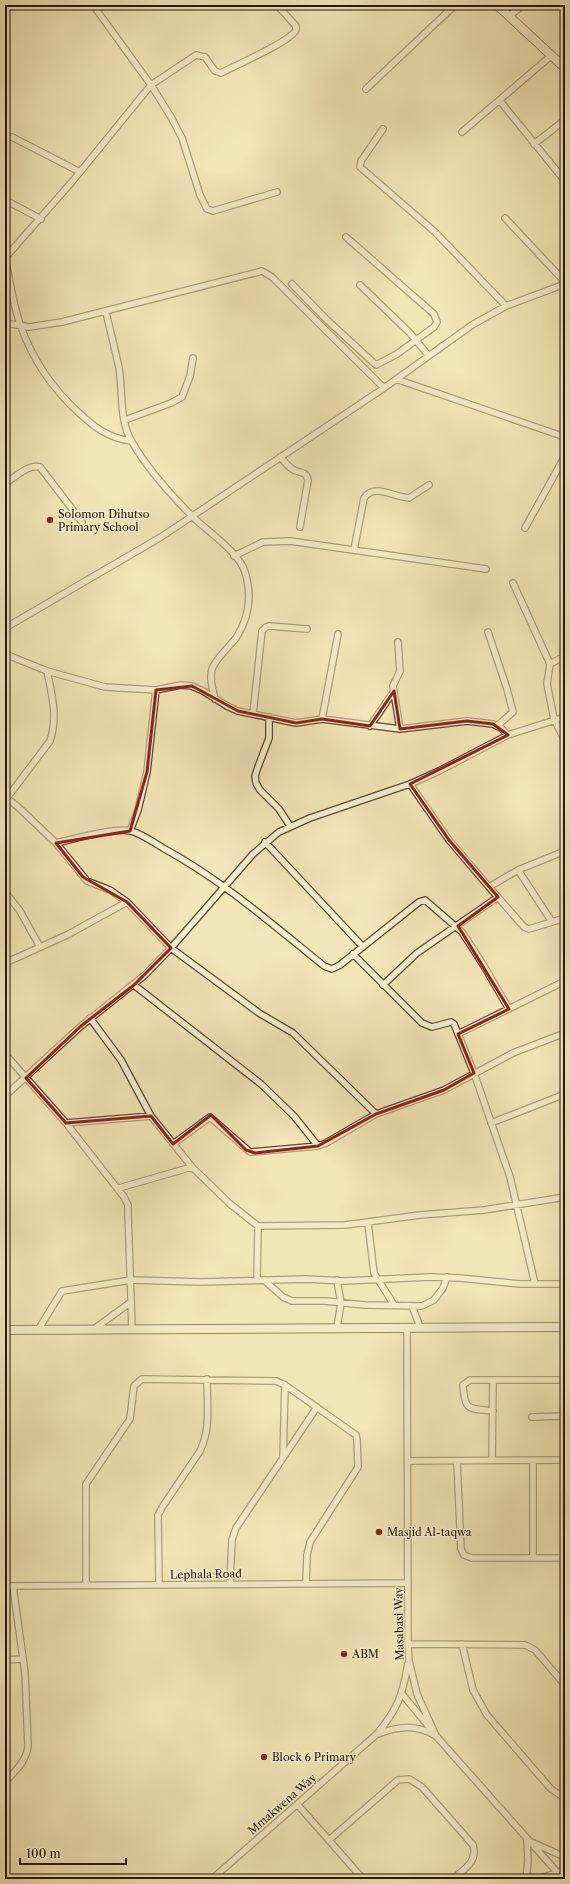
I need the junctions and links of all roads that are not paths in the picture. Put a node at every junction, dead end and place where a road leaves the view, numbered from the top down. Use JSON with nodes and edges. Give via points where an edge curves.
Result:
{"nodes":[{"id":1,"x":94,"y":5,"type":"edge"},
{"id":2,"x":277,"y":5,"type":"edge"},
{"id":3,"x":454,"y":5,"type":"edge"},
{"id":4,"x":497,"y":5,"type":"edge"},
{"id":5,"x":524,"y":5,"type":"edge"},
{"id":6,"x":509,"y":16,"type":"junction"},
{"id":7,"x":552,"y":55,"type":"junction"},
{"id":8,"x":565,"y":68,"type":"edge"},
{"id":9,"x":151,"y":85,"type":"junction"},
{"id":10,"x":366,"y":88,"type":"dead end"},
{"id":11,"x":500,"y":101,"type":"junction"},
{"id":12,"x":565,"y":120,"type":"edge"},
{"id":13,"x":383,"y":129,"type":"dead end"},
{"id":14,"x":462,"y":132,"type":"dead end"},
{"id":15,"x":5,"y":140,"type":"edge"},
{"id":16,"x":534,"y":144,"type":"junction"},
{"id":17,"x":80,"y":172,"type":"junction"},
{"id":18,"x":565,"y":181,"type":"edge"},
{"id":19,"x":277,"y":192,"type":"dead end"},
{"id":20,"x":5,"y":200,"type":"edge"},
{"id":21,"x":505,"y":218,"type":"dead end"},
{"id":22,"x":41,"y":219,"type":"junction"},
{"id":23,"x":346,"y":237,"type":"dead end"},
{"id":24,"x":5,"y":258,"type":"edge"},
{"id":25,"x":565,"y":283,"type":"edge"},
{"id":26,"x":292,"y":284,"type":"dead end"},
{"id":27,"x":360,"y":285,"type":"dead end"},
{"id":28,"x":506,"y":306,"type":"junction"},
{"id":29,"x":106,"y":312,"type":"junction"},
{"id":30,"x":5,"y":323,"type":"edge"},
{"id":31,"x":21,"y":326,"type":"junction"},
{"id":32,"x":415,"y":339,"type":"junction"},
{"id":33,"x":429,"y":356,"type":"junction"},
{"id":34,"x":193,"y":358,"type":"dead end"},
{"id":35,"x":396,"y":379,"type":"junction"},
{"id":36,"x":384,"y":388,"type":"junction"},
{"id":37,"x":125,"y":420,"type":"junction"},
{"id":38,"x":565,"y":437,"type":"edge"},
{"id":39,"x":131,"y":441,"type":"junction"},
{"id":40,"x":565,"y":456,"type":"edge"},
{"id":41,"x":280,"y":457,"type":"junction"},
{"id":42,"x":5,"y":484,"type":"edge"},
{"id":43,"x":429,"y":485,"type":"dead end"},
{"id":44,"x":192,"y":516,"type":"junction"},
{"id":45,"x":82,"y":522,"type":"dead end"},
{"id":46,"x":300,"y":527,"type":"dead end"},
{"id":47,"x":525,"y":528,"type":"dead end"},
{"id":48,"x":354,"y":550,"type":"junction"},
{"id":49,"x":234,"y":556,"type":"junction"},
{"id":50,"x":486,"y":569,"type":"dead end"},
{"id":51,"x":513,"y":583,"type":"dead end"},
{"id":52,"x":5,"y":628,"type":"edge"},
{"id":53,"x":307,"y":629,"type":"dead end"},
{"id":54,"x":488,"y":632,"type":"dead end"},
{"id":55,"x":338,"y":634,"type":"dead end"},
{"id":56,"x":398,"y":642,"type":"dead end"},
{"id":57,"x":5,"y":654,"type":"edge"},
{"id":58,"x":565,"y":656,"type":"edge"},
{"id":59,"x":550,"y":664,"type":"junction"},
{"id":60,"x":46,"y":671,"type":"junction"},
{"id":61,"x":156,"y":690,"type":"junction"},
{"id":62,"x":394,"y":691,"type":"junction"},
{"id":63,"x":215,"y":699,"type":"junction"},
{"id":64,"x":253,"y":714,"type":"junction"},
{"id":65,"x":565,"y":716,"type":"edge"},
{"id":66,"x":269,"y":717,"type":"junction"},
{"id":67,"x":322,"y":719,"type":"junction"},
{"id":68,"x":554,"y":719,"type":"junction"},
{"id":69,"x":370,"y":726,"type":"junction"},
{"id":70,"x":498,"y":726,"type":"junction"},
{"id":71,"x":400,"y":729,"type":"junction"},
{"id":72,"x":508,"y":735,"type":"junction"},
{"id":73,"x":565,"y":741,"type":"edge"},
{"id":74,"x":410,"y":784,"type":"junction"},
{"id":75,"x":6,"y":797,"type":"edge"},
{"id":76,"x":290,"y":826,"type":"junction"},
{"id":77,"x":130,"y":831,"type":"junction"},
{"id":78,"x":265,"y":842,"type":"junction"},
{"id":79,"x":56,"y":843,"type":"junction"},
{"id":80,"x":565,"y":852,"type":"edge"},
{"id":81,"x":518,"y":870,"type":"junction"},
{"id":82,"x":224,"y":886,"type":"junction"},
{"id":83,"x":489,"y":887,"type":"junction"},
{"id":84,"x":5,"y":892,"type":"edge"},
{"id":85,"x":498,"y":897,"type":"junction"},
{"id":86,"x":127,"y":902,"type":"junction"},
{"id":87,"x":565,"y":918,"type":"edge"},
{"id":88,"x":552,"y":922,"type":"junction"},
{"id":89,"x":456,"y":927,"type":"junction"},
{"id":90,"x":40,"y":947,"type":"junction"},
{"id":91,"x":363,"y":947,"type":"junction"},
{"id":92,"x":171,"y":948,"type":"junction"},
{"id":93,"x":353,"y":954,"type":"junction"},
{"id":94,"x":5,"y":963,"type":"edge"},
{"id":95,"x":565,"y":981,"type":"edge"},
{"id":96,"x":134,"y":985,"type":"junction"},
{"id":97,"x":383,"y":985,"type":"junction"},
{"id":98,"x":509,"y":1009,"type":"junction"},
{"id":99,"x":90,"y":1018,"type":"junction"},
{"id":100,"x":565,"y":1033,"type":"edge"},
{"id":101,"x":458,"y":1034,"type":"junction"},
{"id":102,"x":5,"y":1054,"type":"edge"},
{"id":103,"x":474,"y":1073,"type":"junction"},
{"id":104,"x":26,"y":1078,"type":"junction"},
{"id":105,"x":565,"y":1094,"type":"edge"},
{"id":106,"x":5,"y":1096,"type":"edge"},
{"id":107,"x":376,"y":1114,"type":"junction"},
{"id":108,"x":152,"y":1116,"type":"junction"},
{"id":109,"x":66,"y":1123,"type":"junction"},
{"id":110,"x":491,"y":1123,"type":"junction"},
{"id":111,"x":173,"y":1144,"type":"junction"},
{"id":112,"x":318,"y":1146,"type":"junction"},
{"id":113,"x":192,"y":1167,"type":"junction"},
{"id":114,"x":119,"y":1188,"type":"junction"},
{"id":115,"x":565,"y":1197,"type":"edge"},
{"id":116,"x":516,"y":1205,"type":"junction"},
{"id":117,"x":368,"y":1222,"type":"junction"},
{"id":118,"x":258,"y":1226,"type":"junction"},
{"id":119,"x":448,"y":1277,"type":"junction"},
{"id":120,"x":376,"y":1279,"type":"junction"},
{"id":121,"x":130,"y":1280,"type":"junction"},
{"id":122,"x":257,"y":1280,"type":"junction"},
{"id":123,"x":264,"y":1280,"type":"junction"},
{"id":124,"x":337,"y":1280,"type":"junction"},
{"id":125,"x":535,"y":1284,"type":"junction"},
{"id":126,"x":565,"y":1284,"type":"edge"},
{"id":127,"x":131,"y":1302,"type":"junction"},
{"id":128,"x":341,"y":1303,"type":"junction"},
{"id":129,"x":394,"y":1305,"type":"junction"},
{"id":130,"x":412,"y":1306,"type":"junction"},
{"id":131,"x":407,"y":1327,"type":"junction"},
{"id":132,"x":420,"y":1327,"type":"junction"},
{"id":133,"x":565,"y":1327,"type":"edge"},
{"id":134,"x":337,"y":1328,"type":"junction"},
{"id":135,"x":5,"y":1330,"type":"edge"},
{"id":136,"x":38,"y":1330,"type":"junction"},
{"id":137,"x":94,"y":1330,"type":"junction"},
{"id":138,"x":132,"y":1330,"type":"junction"},
{"id":139,"x":207,"y":1379,"type":"junction"},
{"id":140,"x":493,"y":1380,"type":"junction"},
{"id":141,"x":565,"y":1380,"type":"edge"},
{"id":142,"x":285,"y":1385,"type":"junction"},
{"id":143,"x":317,"y":1407,"type":"junction"},
{"id":144,"x":493,"y":1411,"type":"junction"},
{"id":145,"x":565,"y":1416,"type":"edge"},
{"id":146,"x":532,"y":1417,"type":"dead end"},
{"id":147,"x":283,"y":1458,"type":"junction"},
{"id":148,"x":492,"y":1460,"type":"junction"},
{"id":149,"x":565,"y":1460,"type":"edge"},
{"id":150,"x":409,"y":1461,"type":"junction"},
{"id":151,"x":533,"y":1461,"type":"junction"},
{"id":152,"x":457,"y":1462,"type":"junction"},
{"id":153,"x":533,"y":1558,"type":"junction"},
{"id":154,"x":565,"y":1558,"type":"edge"},
{"id":155,"x":408,"y":1583,"type":"junction"},
{"id":156,"x":86,"y":1584,"type":"junction"},
{"id":157,"x":230,"y":1584,"type":"junction"},
{"id":158,"x":306,"y":1584,"type":"junction"},
{"id":159,"x":159,"y":1585,"type":"junction"},
{"id":160,"x":5,"y":1586,"type":"edge"},
{"id":161,"x":13,"y":1586,"type":"junction"},
{"id":162,"x":408,"y":1644,"type":"junction"},
{"id":163,"x":462,"y":1644,"type":"junction"},
{"id":164,"x":23,"y":1659,"type":"junction"},
{"id":165,"x":5,"y":1660,"type":"edge"},
{"id":166,"x":409,"y":1661,"type":"junction"},
{"id":167,"x":565,"y":1685,"type":"edge"},
{"id":168,"x":402,"y":1694,"type":"junction"},
{"id":169,"x":377,"y":1734,"type":"junction"},
{"id":170,"x":436,"y":1736,"type":"junction"},
{"id":171,"x":5,"y":1782,"type":"edge"},
{"id":172,"x":565,"y":1798,"type":"edge"},
{"id":173,"x":297,"y":1804,"type":"junction"},
{"id":174,"x":329,"y":1840,"type":"junction"},
{"id":175,"x":527,"y":1840,"type":"junction"},
{"id":176,"x":565,"y":1857,"type":"edge"},
{"id":177,"x":565,"y":1870,"type":"edge"},
{"id":178,"x":557,"y":1872,"type":"junction"},
{"id":179,"x":212,"y":1879,"type":"edge"},
{"id":180,"x":363,"y":1879,"type":"edge"},
{"id":181,"x":453,"y":1879,"type":"edge"},
{"id":182,"x":526,"y":1879,"type":"edge"},
{"id":183,"x":538,"y":1879,"type":"edge"}],
"edges":[{"from":1,"to":9,"type":"street"},
{"from":2,"to":9,"type":"street","via":[[296,26],[293,34],[221,73],[216,71],[205,57],[196,55]]},
{"from":3,"to":10,"type":"street"},
{"from":4,"to":6,"type":"main road"},
{"from":5,"to":6,"type":"street"},
{"from":6,"to":7,"type":"main road"},
{"from":7,"to":8,"type":"main road"},
{"from":7,"to":11,"type":"street"},
{"from":9,"to":17,"type":"street"},
{"from":9,"to":19,"type":"street","via":[[182,138],[207,209],[213,211]]},
{"from":11,"to":14,"type":"street"},
{"from":11,"to":16,"type":"street"},
{"from":12,"to":16,"type":"street"},
{"from":13,"to":28,"type":"street","via":[[361,161],[360,167],[435,232]]},
{"from":15,"to":17,"type":"street","via":[[12,137]]},
{"from":16,"to":18,"type":"street"},
{"from":17,"to":22,"type":"street"},
{"from":20,"to":22,"type":"street"},
{"from":21,"to":25,"type":"street"},
{"from":22,"to":24,"type":"street"},
{"from":23,"to":32,"type":"street","via":[[434,314],[437,322],[434,327]]},
{"from":24,"to":31,"type":"street"},
{"from":25,"to":28,"type":"street"},
{"from":26,"to":32,"type":"street","via":[[376,365],[397,354]]},
{"from":27,"to":32,"type":"street"},
{"from":28,"to":33,"type":"street","via":[[472,325]]},
{"from":29,"to":31,"type":"street","via":[[40,327]]},
{"from":29,"to":36,"type":"street","via":[[262,271],[272,277]]},
{"from":29,"to":37,"type":"street","via":[[118,368]]},
{"from":30,"to":31,"type":"street"},
{"from":31,"to":39,"type":"street","via":[[40,367],[61,397],[102,432],[120,440]]},
{"from":32,"to":33,"type":"street"},
{"from":33,"to":35,"type":"street"},
{"from":34,"to":37,"type":"street","via":[[182,397]]},
{"from":35,"to":36,"type":"street"},
{"from":35,"to":38,"type":"street"},
{"from":36,"to":41,"type":"street"},
{"from":37,"to":39,"type":"street"},
{"from":39,"to":44,"type":"street","via":[[156,476]]},
{"from":40,"to":47,"type":"street"},
{"from":41,"to":44,"type":"street"},
{"from":41,"to":46,"type":"street","via":[[292,469],[304,472],[307,476]]},
{"from":42,"to":45,"type":"street","via":[[29,467],[40,467]]},
{"from":43,"to":48,"type":"street","via":[[409,498],[374,490],[368,493],[364,498]]},
{"from":44,"to":49,"type":"street"},
{"from":44,"to":52,"type":"street","via":[[150,544]]},
{"from":48,"to":49,"type":"street","via":[[271,540],[252,546]]},
{"from":48,"to":50,"type":"street"},
{"from":49,"to":63,"type":"street","via":[[244,569],[248,581],[248,613],[236,638],[212,669],[211,681]]},
{"from":51,"to":59,"type":"street"},
{"from":53,"to":64,"type":"street","via":[[269,626],[262,631]]},
{"from":54,"to":70,"type":"street","via":[[513,712]]},
{"from":55,"to":67,"type":"street"},
{"from":56,"to":62,"type":"street","via":[[400,670],[394,683]]},
{"from":57,"to":60,"type":"street"},
{"from":58,"to":59,"type":"street"},
{"from":59,"to":68,"type":"street","via":[[546,680]]},
{"from":60,"to":61,"type":"street","via":[[105,687]]},
{"from":60,"to":75,"type":"street","via":[[54,706],[54,730],[50,741]]},
{"from":61,"to":63,"type":"street","via":[[186,685]]},
{"from":61,"to":77,"type":"street","via":[[148,772]]},
{"from":62,"to":69,"type":"street"},
{"from":62,"to":71,"type":"street"},
{"from":63,"to":64,"type":"street","via":[[238,711]]},
{"from":64,"to":66,"type":"street"},
{"from":65,"to":68,"type":"street"},
{"from":66,"to":67,"type":"street","via":[[296,723]]},
{"from":66,"to":76,"type":"street","via":[[269,738],[258,767],[256,783]]},
{"from":67,"to":69,"type":"street"},
{"from":68,"to":72,"type":"street"},
{"from":68,"to":73,"type":"street"},
{"from":69,"to":71,"type":"street"},
{"from":70,"to":71,"type":"street","via":[[467,720]]},
{"from":70,"to":72,"type":"street"},
{"from":72,"to":74,"type":"street"},
{"from":74,"to":76,"type":"street"},
{"from":74,"to":83,"type":"street","via":[[449,840]]},
{"from":75,"to":79,"type":"street"},
{"from":76,"to":78,"type":"street"},
{"from":77,"to":79,"type":"street","via":[[102,833]]},
{"from":77,"to":82,"type":"street","via":[[186,861]]},
{"from":78,"to":82,"type":"street"},
{"from":78,"to":91,"type":"street"},
{"from":79,"to":86,"type":"street","via":[[87,881],[110,890]]},
{"from":80,"to":81,"type":"street"},
{"from":81,"to":83,"type":"street"},
{"from":81,"to":88,"type":"street"},
{"from":82,"to":92,"type":"street"},
{"from":82,"to":93,"type":"street","via":[[328,968],[335,968]]},
{"from":83,"to":85,"type":"street"},
{"from":84,"to":90,"type":"street","via":[[20,911]]},
{"from":85,"to":88,"type":"street","via":[[524,927],[534,929]]},
{"from":85,"to":89,"type":"street"},
{"from":86,"to":90,"type":"street"},
{"from":86,"to":92,"type":"street"},
{"from":87,"to":88,"type":"street"},
{"from":89,"to":91,"type":"street","via":[[422,900]]},
{"from":89,"to":97,"type":"street","via":[[417,953]]},
{"from":89,"to":98,"type":"street","via":[[484,966]]},
{"from":90,"to":94,"type":"street"},
{"from":91,"to":93,"type":"street"},
{"from":92,"to":96,"type":"street"},
{"from":92,"to":107,"type":"street","via":[[259,1013],[293,1033]]},
{"from":93,"to":97,"type":"street"},
{"from":95,"to":98,"type":"street"},
{"from":96,"to":99,"type":"street"},
{"from":96,"to":112,"type":"street","via":[[261,1084],[294,1116]]},
{"from":97,"to":101,"type":"street","via":[[426,1025],[432,1027],[453,1023]]},
{"from":98,"to":101,"type":"street"},
{"from":99,"to":104,"type":"street"},
{"from":99,"to":108,"type":"street","via":[[122,1060]]},
{"from":100,"to":103,"type":"street","via":[[524,1048]]},
{"from":101,"to":103,"type":"street"},
{"from":102,"to":104,"type":"street"},
{"from":103,"to":107,"type":"street","via":[[444,1090]]},
{"from":103,"to":110,"type":"street"},
{"from":104,"to":106,"type":"street"},
{"from":104,"to":109,"type":"street"},
{"from":105,"to":110,"type":"street"},
{"from":107,"to":112,"type":"street"},
{"from":108,"to":109,"type":"street"},
{"from":108,"to":111,"type":"street"},
{"from":109,"to":114,"type":"street"},
{"from":110,"to":116,"type":"street","via":[[510,1177]]},
{"from":111,"to":112,"type":"street","via":[[210,1117],[250,1152]]},
{"from":111,"to":113,"type":"street"},
{"from":113,"to":114,"type":"street"},
{"from":113,"to":118,"type":"street","via":[[229,1203]]},
{"from":114,"to":121,"type":"street","via":[[128,1205]]},
{"from":115,"to":116,"type":"street"},
{"from":116,"to":117,"type":"street"},
{"from":116,"to":125,"type":"street"},
{"from":117,"to":118,"type":"street","via":[[334,1226]]},
{"from":117,"to":120,"type":"street","via":[[372,1265]]},
{"from":118,"to":122,"type":"street"},
{"from":119,"to":120,"type":"street"},
{"from":119,"to":125,"type":"street"},
{"from":119,"to":130,"type":"street","via":[[434,1300],[422,1306]]},
{"from":120,"to":124,"type":"street"},
{"from":120,"to":129,"type":"street"},
{"from":121,"to":122,"type":"street"},
{"from":121,"to":127,"type":"street"},
{"from":121,"to":136,"type":"street","via":[[62,1291]]},
{"from":122,"to":123,"type":"street"},
{"from":123,"to":124,"type":"street"},
{"from":123,"to":128,"type":"street","via":[[287,1300]]},
{"from":124,"to":128,"type":"street"},
{"from":125,"to":126,"type":"street"},
{"from":127,"to":137,"type":"street"},
{"from":127,"to":138,"type":"street"},
{"from":128,"to":129,"type":"street"},
{"from":128,"to":134,"type":"street"},
{"from":129,"to":130,"type":"street"},
{"from":130,"to":132,"type":"street"},
{"from":131,"to":132,"type":"main road"},
{"from":131,"to":134,"type":"main road"},
{"from":131,"to":150,"type":"street","name":"Masabasi Way"},
{"from":132,"to":133,"type":"main road"},
{"from":134,"to":138,"type":"main road"},
{"from":135,"to":136,"type":"main road"},
{"from":136,"to":137,"type":"main road"},
{"from":137,"to":138,"type":"main road"},
{"from":139,"to":142,"type":"street","via":[[276,1381]]},
{"from":139,"to":156,"type":"street","via":[[142,1379],[134,1386],[130,1419],[86,1484]]},
{"from":139,"to":159,"type":"street","via":[[205,1442],[158,1515]]},
{"from":140,"to":141,"type":"street"},
{"from":140,"to":144,"type":"street"},
{"from":140,"to":144,"type":"street","via":[[470,1380],[463,1385],[464,1403],[467,1406],[472,1409]]},
{"from":142,"to":143,"type":"street"},
{"from":142,"to":147,"type":"street"},
{"from":143,"to":147,"type":"street"},
{"from":143,"to":158,"type":"street","via":[[356,1435],[359,1461],[356,1472],[310,1542]]},
{"from":144,"to":148,"type":"street"},
{"from":145,"to":146,"type":"street"},
{"from":147,"to":157,"type":"street","via":[[236,1528],[232,1540]]},
{"from":148,"to":151,"type":"street"},
{"from":148,"to":152,"type":"street"},
{"from":149,"to":151,"type":"street"},
{"from":150,"to":152,"type":"street"},
{"from":150,"to":155,"type":"street","name":"Masabasi Way"},
{"from":151,"to":153,"type":"street"},
{"from":152,"to":153,"type":"street","via":[[460,1549],[464,1555],[472,1558]]},
{"from":153,"to":154,"type":"street"},
{"from":155,"to":158,"type":"street","name":"Lephala Road"},
{"from":155,"to":162,"type":"street","name":"Masabasi Way"},
{"from":156,"to":159,"type":"street","name":"Lephala Road"},
{"from":156,"to":161,"type":"street","name":"Lephala Road"},
{"from":157,"to":158,"type":"street","name":"Lephala Road"},
{"from":157,"to":159,"type":"street","name":"Lephala Road"},
{"from":160,"to":161,"type":"street","name":"Lephala Road"},
{"from":161,"to":164,"type":"street"},
{"from":162,"to":163,"type":"street"},
{"from":162,"to":166,"type":"street","name":"Masabasi Way"},
{"from":163,"to":167,"type":"street","via":[[525,1645],[535,1650]]},
{"from":163,"to":172,"type":"street","via":[[473,1690],[487,1715],[551,1789]]},
{"from":164,"to":165,"type":"street"},
{"from":164,"to":171,"type":"street","via":[[28,1746],[22,1763]]},
{"from":166,"to":168,"type":"street","name":"Mmakwena Way"},
{"from":166,"to":170,"type":"street","name":"Masabasi Way","via":[[417,1694]]},
{"from":168,"to":169,"type":"street","name":"Mmakwena Way"},
{"from":168,"to":170,"type":"street"},
{"from":169,"to":170,"type":"street","via":[[404,1727],[423,1730]]},
{"from":169,"to":173,"type":"street","name":"Mmakwena Way"},
{"from":170,"to":175,"type":"street","name":"Masabasi Way"},
{"from":173,"to":174,"type":"street"},
{"from":173,"to":179,"type":"street","name":"Mmakwena Way"},
{"from":174,"to":180,"type":"street"},
{"from":174,"to":181,"type":"street","via":[[398,1780],[409,1779],[422,1787],[473,1845],[472,1863]]},
{"from":175,"to":176,"type":"street","name":"Masabasi Way"},
{"from":175,"to":178,"type":"street"},
{"from":175,"to":182,"type":"street"},
{"from":177,"to":178,"type":"street"},
{"from":178,"to":183,"type":"street"}]}
